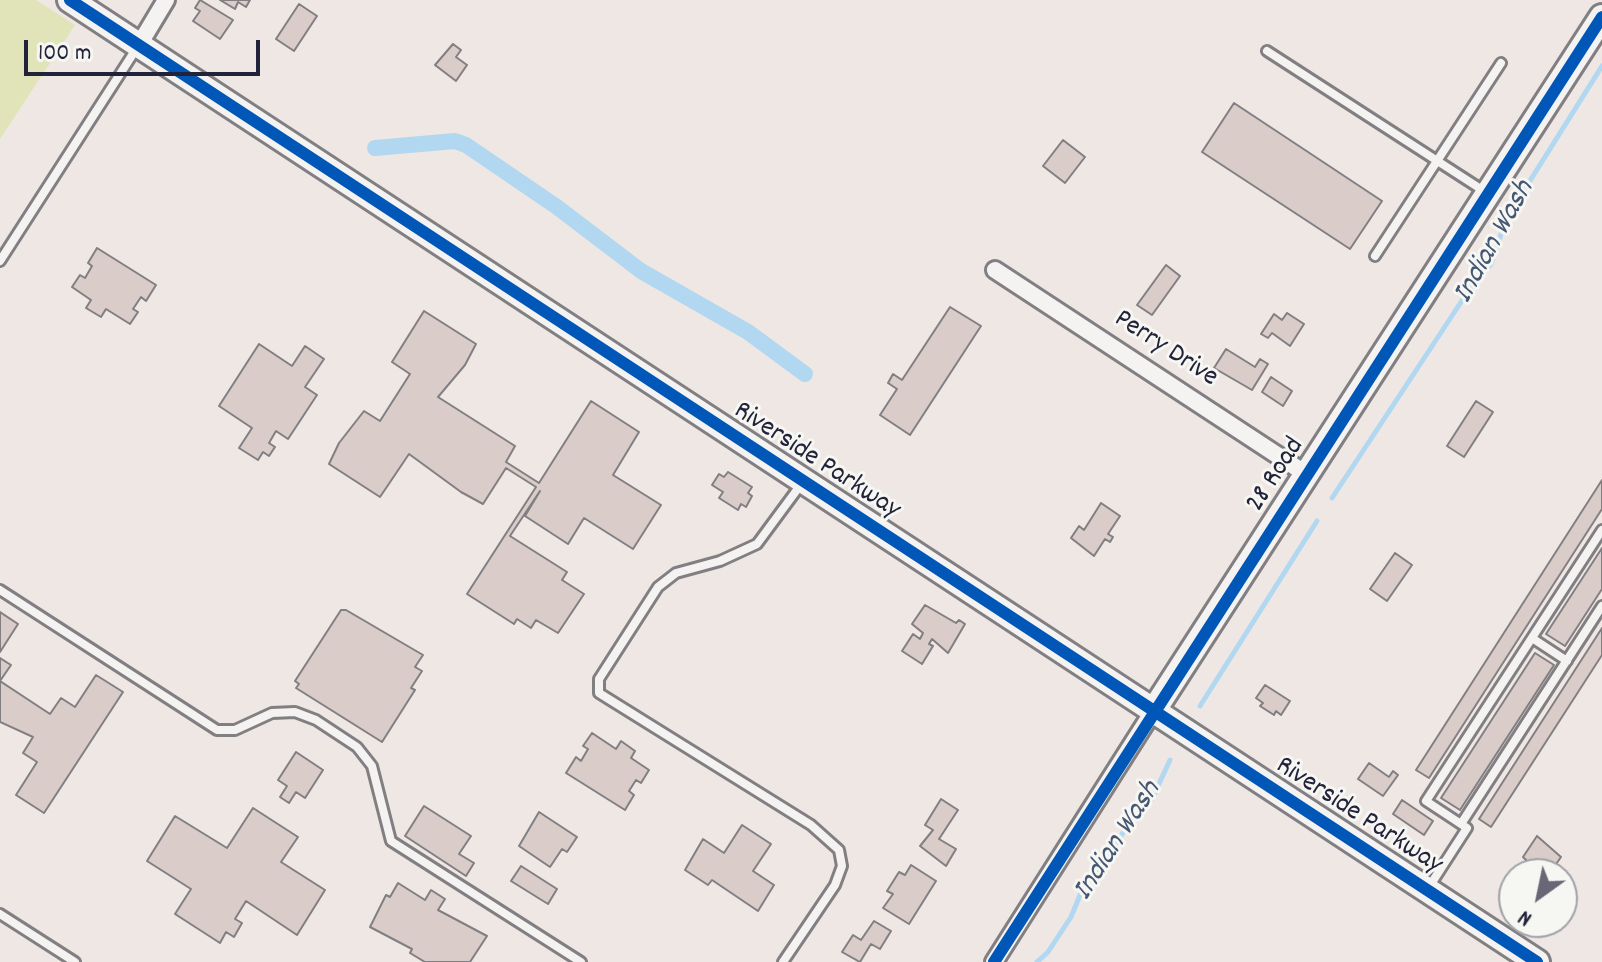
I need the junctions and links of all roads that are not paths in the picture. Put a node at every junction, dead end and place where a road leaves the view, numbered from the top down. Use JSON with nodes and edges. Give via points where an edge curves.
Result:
{"nodes":[{"id":1,"x":70,"y":0,"type":"edge"},
{"id":2,"x":166,"y":0,"type":"edge"},
{"id":3,"x":1602,"y":17,"type":"edge"},
{"id":4,"x":139,"y":45,"type":"junction"},
{"id":5,"x":1267,"y":51,"type":"dead end"},
{"id":6,"x":1501,"y":63,"type":"dead end"},
{"id":7,"x":1437,"y":161,"type":"junction"},
{"id":8,"x":1488,"y":194,"type":"junction"},
{"id":9,"x":1375,"y":256,"type":"dead end"},
{"id":10,"x":0,"y":261,"type":"edge"},
{"id":11,"x":995,"y":270,"type":"dead end"},
{"id":12,"x":1306,"y":474,"type":"junction"},
{"id":13,"x":803,"y":482,"type":"junction"},
{"id":14,"x":1602,"y":530,"type":"edge"},
{"id":15,"x":0,"y":590,"type":"edge"},
{"id":16,"x":1602,"y":606,"type":"edge"},
{"id":17,"x":1532,"y":638,"type":"junction"},
{"id":18,"x":1567,"y":661,"type":"junction"},
{"id":19,"x":1152,"y":713,"type":"junction"},
{"id":20,"x":1461,"y":824,"type":"junction"},
{"id":21,"x":1427,"y":891,"type":"junction"},
{"id":22,"x":0,"y":914,"type":"edge"},
{"id":23,"x":75,"y":962,"type":"edge"},
{"id":24,"x":581,"y":962,"type":"edge"},
{"id":25,"x":783,"y":962,"type":"edge"},
{"id":26,"x":994,"y":962,"type":"edge"},
{"id":27,"x":1537,"y":962,"type":"edge"}],
"edges":[{"from":1,"to":4,"type":"main road","name":"Riverside Parkway"},
{"from":2,"to":4,"type":"street"},
{"from":3,"to":8,"type":"main road","name":"28 Road"},
{"from":4,"to":10,"type":"lane"},
{"from":4,"to":13,"type":"main road","name":"Riverside Parkway"},
{"from":5,"to":7,"type":"lane"},
{"from":6,"to":7,"type":"lane"},
{"from":7,"to":8,"type":"lane"},
{"from":7,"to":9,"type":"lane"},
{"from":8,"to":12,"type":"main road","name":"28 Road"},
{"from":11,"to":12,"type":"street","name":"Perry Drive"},
{"from":12,"to":19,"type":"main road","name":"28 Road"},
{"from":13,"to":19,"type":"main road","name":"Riverside Parkway"},
{"from":13,"to":25,"type":"lane","via":[[757,544],[676,573],[658,587],[599,679],[599,693],[811,825],[839,850],[842,866],[835,885]]},
{"from":14,"to":17,"type":"lane"},
{"from":15,"to":24,"type":"lane","via":[[217,730],[235,730],[272,713],[295,712],[316,720],[357,747],[372,766],[391,841]]},
{"from":16,"to":18,"type":"lane"},
{"from":17,"to":18,"type":"lane"},
{"from":17,"to":20,"type":"lane","via":[[1426,801]]},
{"from":18,"to":20,"type":"lane"},
{"from":19,"to":21,"type":"main road","name":"Riverside Parkway"},
{"from":19,"to":26,"type":"street","name":"28 Road"},
{"from":20,"to":21,"type":"lane","via":[[1467,828]]},
{"from":21,"to":27,"type":"main road","name":"Riverside Parkway"},
{"from":22,"to":23,"type":"lane"}]}
